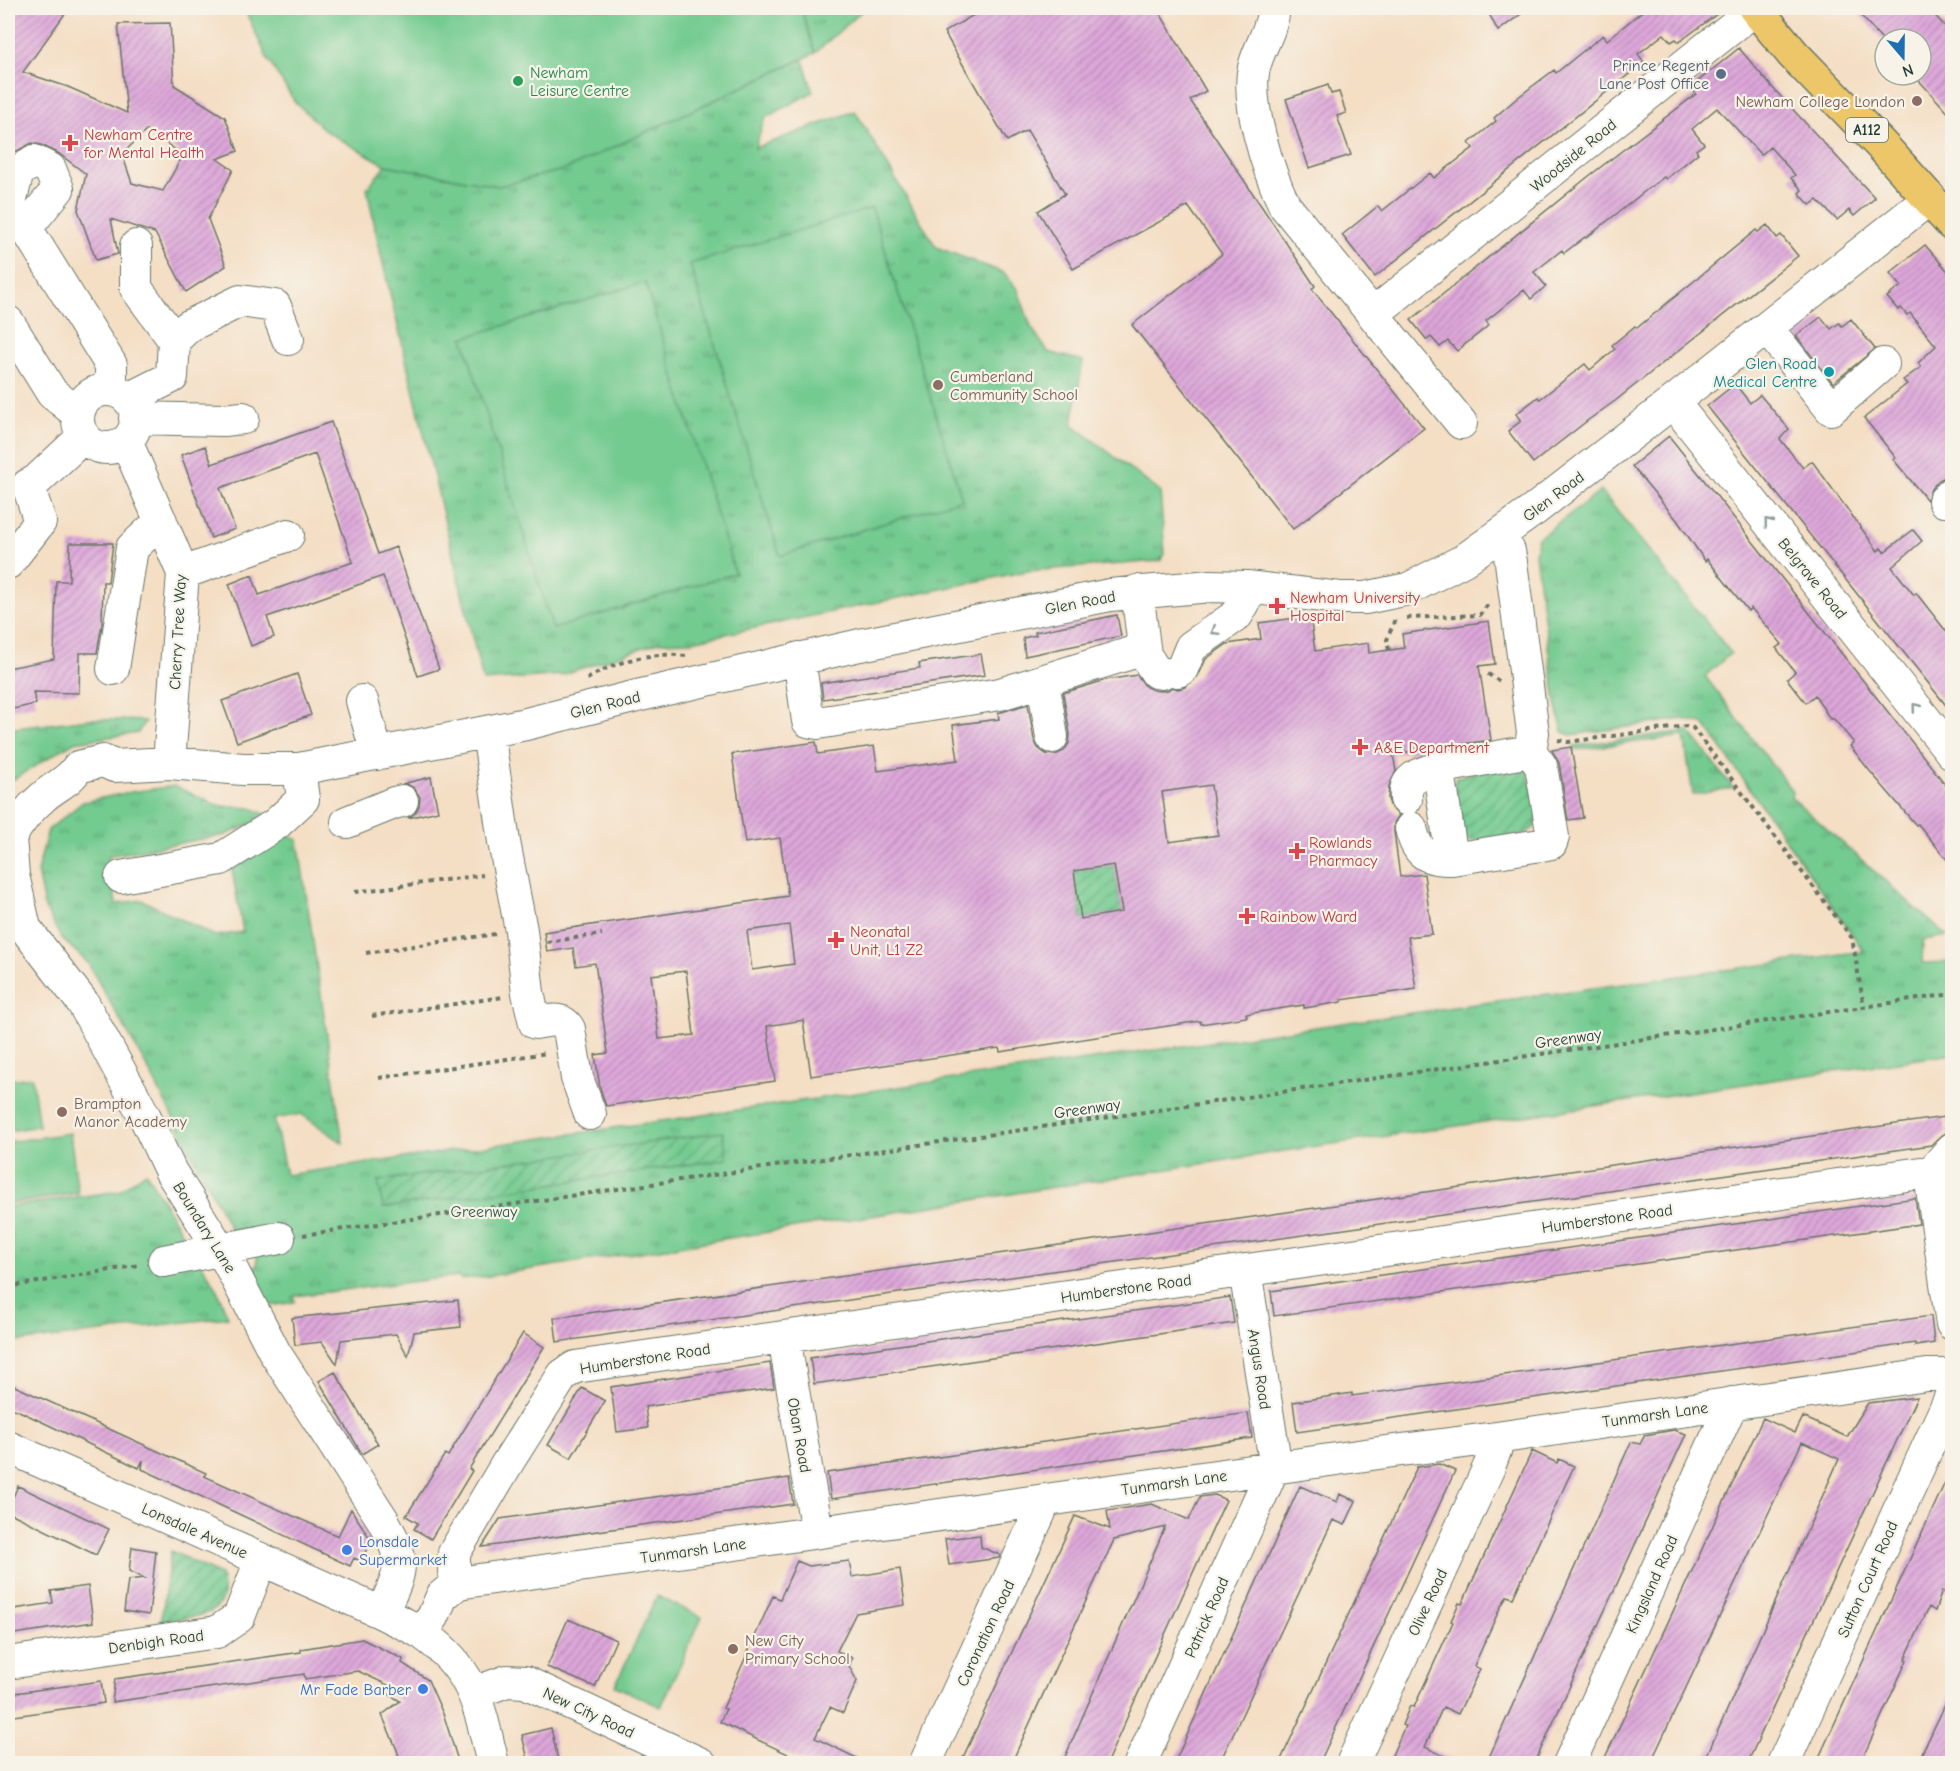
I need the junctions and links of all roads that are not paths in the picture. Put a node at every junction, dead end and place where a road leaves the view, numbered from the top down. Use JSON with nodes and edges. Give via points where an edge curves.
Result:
{"nodes":[{"id":1,"x":1274,"y":8,"type":"edge"},
{"id":2,"x":1755,"y":8,"type":"edge"},
{"id":3,"x":1930,"y":198,"type":"junction"},
{"id":4,"x":14,"y":219,"type":"edge"},
{"id":5,"x":1953,"y":224,"type":"edge"},
{"id":6,"x":136,"y":246,"type":"dead end"},
{"id":7,"x":1381,"y":307,"type":"junction"},
{"id":8,"x":8,"y":322,"type":"edge"},
{"id":9,"x":1767,"y":328,"type":"junction"},
{"id":10,"x":288,"y":339,"type":"dead end"},
{"id":11,"x":174,"y":340,"type":"junction"},
{"id":12,"x":1883,"y":364,"type":"dead end"},
{"id":13,"x":1673,"y":402,"type":"junction"},
{"id":14,"x":125,"y":412,"type":"junction"},
{"id":15,"x":243,"y":418,"type":"dead end"},
{"id":16,"x":1461,"y":423,"type":"dead end"},
{"id":17,"x":81,"y":425,"type":"junction"},
{"id":18,"x":161,"y":521,"type":"junction"},
{"id":19,"x":288,"y":535,"type":"dead end"},
{"id":20,"x":1500,"y":536,"type":"junction"},
{"id":21,"x":8,"y":563,"type":"edge"},
{"id":22,"x":183,"y":573,"type":"junction"},
{"id":23,"x":1247,"y":587,"type":"junction"},
{"id":24,"x":1137,"y":591,"type":"junction"},
{"id":25,"x":799,"y":658,"type":"junction"},
{"id":26,"x":1162,"y":664,"type":"junction"},
{"id":27,"x":113,"y":669,"type":"dead end"},
{"id":28,"x":1042,"y":681,"type":"junction"},
{"id":29,"x":362,"y":701,"type":"dead end"},
{"id":30,"x":488,"y":732,"type":"junction"},
{"id":31,"x":1052,"y":737,"type":"dead end"},
{"id":32,"x":1543,"y":745,"type":"junction"},
{"id":33,"x":382,"y":753,"type":"junction"},
{"id":34,"x":1953,"y":753,"type":"edge"},
{"id":35,"x":169,"y":763,"type":"junction"},
{"id":36,"x":1443,"y":767,"type":"junction"},
{"id":37,"x":299,"y":769,"type":"junction"},
{"id":38,"x":347,"y":822,"type":"dead end"},
{"id":39,"x":9,"y":838,"type":"edge"},
{"id":40,"x":1452,"y":859,"type":"junction"},
{"id":41,"x":121,"y":877,"type":"dead end"},
{"id":42,"x":590,"y":1114,"type":"dead end"},
{"id":43,"x":1953,"y":1149,"type":"edge"},
{"id":44,"x":1928,"y":1176,"type":"junction"},
{"id":45,"x":279,"y":1238,"type":"road end"},
{"id":46,"x":220,"y":1250,"type":"junction"},
{"id":47,"x":164,"y":1261,"type":"road end"},
{"id":48,"x":1245,"y":1270,"type":"junction"},
{"id":49,"x":1953,"y":1324,"type":"edge"},
{"id":50,"x":784,"y":1337,"type":"junction"},
{"id":51,"x":1953,"y":1379,"type":"edge"},
{"id":52,"x":1953,"y":1394,"type":"edge"},
{"id":53,"x":1732,"y":1403,"type":"junction"},
{"id":54,"x":1496,"y":1438,"type":"junction"},
{"id":55,"x":8,"y":1447,"type":"edge"},
{"id":56,"x":1271,"y":1469,"type":"junction"},
{"id":57,"x":1039,"y":1502,"type":"junction"},
{"id":58,"x":817,"y":1532,"type":"junction"},
{"id":59,"x":261,"y":1560,"type":"junction"},
{"id":60,"x":458,"y":1583,"type":"junction"},
{"id":61,"x":382,"y":1613,"type":"junction"},
{"id":62,"x":421,"y":1633,"type":"junction"},
{"id":63,"x":8,"y":1663,"type":"edge"},
{"id":64,"x":474,"y":1693,"type":"junction"},
{"id":65,"x":493,"y":1764,"type":"edge"},
{"id":66,"x":701,"y":1764,"type":"edge"},
{"id":67,"x":925,"y":1764,"type":"edge"},
{"id":68,"x":1140,"y":1764,"type":"edge"},
{"id":69,"x":1352,"y":1764,"type":"edge"},
{"id":70,"x":1569,"y":1764,"type":"edge"},
{"id":71,"x":1783,"y":1764,"type":"edge"}],
"edges":[{"from":1,"to":7,"type":"street","via":[[1252,79],[1265,160],[1273,183],[1285,206]]},
{"from":2,"to":3,"type":"main road","number":"A112","via":[[1793,54]]},
{"from":2,"to":7,"type":"street","name":"Woodside Road"},
{"from":3,"to":5,"type":"main road","number":"A112"},
{"from":3,"to":9,"type":"street","name":"Glen Road"},
{"from":4,"to":14,"type":"street","name":"Cherry Tree Way","via":[[111,365]]},
{"from":6,"to":11,"type":"street","via":[[136,288]]},
{"from":7,"to":16,"type":"street"},
{"from":8,"to":17,"type":"street","via":[[52,393]]},
{"from":9,"to":12,"type":"street","via":[[1831,409]]},
{"from":9,"to":13,"type":"street","name":"Glen Road"},
{"from":10,"to":11,"type":"street","via":[[275,306],[240,301],[189,326]]},
{"from":11,"to":14,"type":"street","via":[[172,377]]},
{"from":13,"to":20,"type":"street","name":"Glen Road"},
{"from":34,"to":13,"type":"street","name":"Belgrave Road","one_way":true},
{"from":14,"to":15,"type":"street","via":[[223,420]]},
{"from":14,"to":17,"type":"street","via":[[101,390],[81,406]]},
{"from":14,"to":17,"type":"street","via":[[118,446],[99,447],[89,442]]},
{"from":14,"to":18,"type":"street","name":"Cherry Tree Way"},
{"from":17,"to":21,"type":"street","via":[[36,481],[28,485],[40,522]]},
{"from":18,"to":22,"type":"street","name":"Cherry Tree Way"},
{"from":18,"to":27,"type":"street","via":[[132,548]]},
{"from":19,"to":22,"type":"street"},
{"from":20,"to":23,"type":"street","name":"Glen Road","via":[[1433,578],[1386,594],[1340,598]]},
{"from":20,"to":32,"type":"street","via":[[1511,562],[1533,733]]},
{"from":22,"to":35,"type":"street","name":"Cherry Tree Way"},
{"from":23,"to":24,"type":"street","name":"Glen Road"},
{"from":23,"to":26,"type":"street","one_way":true,"via":[[1237,615],[1198,640],[1182,669]]},
{"from":24,"to":25,"type":"street","name":"Glen Road"},
{"from":24,"to":26,"type":"street"},
{"from":25,"to":28,"type":"street","via":[[808,721],[818,723],[1000,694]]},
{"from":25,"to":30,"type":"street","name":"Glen Road"},
{"from":26,"to":28,"type":"street"},
{"from":28,"to":31,"type":"street"},
{"from":29,"to":33,"type":"street"},
{"from":30,"to":33,"type":"street","name":"Glen Road"},
{"from":30,"to":42,"type":"street","via":[[535,1023],[560,1020],[566,1024],[577,1078]]},
{"from":32,"to":36,"type":"street"},
{"from":32,"to":40,"type":"street","via":[[1541,766],[1551,843]]},
{"from":33,"to":37,"type":"street","name":"Glen Road"},
{"from":33,"to":38,"type":"street","via":[[398,802]]},
{"from":35,"to":37,"type":"street","name":"Glen Road","via":[[243,770]]},
{"from":35,"to":39,"type":"street","name":"Glen Road","via":[[114,766],[107,775],[83,781],[72,777],[40,799]]},
{"from":36,"to":40,"type":"street","via":[[1440,778]]},
{"from":36,"to":40,"type":"street","via":[[1417,774],[1405,794],[1416,844],[1430,858]]},
{"from":37,"to":41,"type":"street","via":[[303,799],[276,824],[221,859]]},
{"from":39,"to":46,"type":"street","name":"Boundary Lane","via":[[25,928],[83,1003],[146,1117],[171,1172]]},
{"from":43,"to":44,"type":"street"},
{"from":44,"to":48,"type":"street","name":"Humberstone Road","via":[[1921,1173]]},
{"from":44,"to":49,"type":"street"},
{"from":45,"to":46,"type":"street"},
{"from":46,"to":47,"type":"street"},
{"from":46,"to":61,"type":"street","name":"Boundary Lane","via":[[275,1353],[396,1547],[399,1564]]},
{"from":48,"to":50,"type":"street","name":"Humberstone Road"},
{"from":48,"to":56,"type":"street","name":"Angus Road"},
{"from":50,"to":58,"type":"street","name":"Oban Road"},
{"from":50,"to":60,"type":"street","name":"Humberstone Road","via":[[574,1367],[563,1376],[454,1553]]},
{"from":51,"to":53,"type":"street","name":"Tunmarsh Lane","via":[[1927,1375]]},
{"from":52,"to":71,"type":"street","name":"Sutton Court Road"},
{"from":53,"to":54,"type":"street","name":"Tunmarsh Lane"},
{"from":53,"to":70,"type":"street","name":"Kingsland Road"},
{"from":54,"to":56,"type":"street","name":"Tunmarsh Lane"},
{"from":54,"to":69,"type":"street","name":"Olive Road","via":[[1489,1467]]},
{"from":55,"to":59,"type":"street","name":"Lonsdale Avenue"},
{"from":56,"to":57,"type":"street","name":"Tunmarsh Lane"},
{"from":56,"to":68,"type":"street","name":"Patrick Road"},
{"from":57,"to":58,"type":"street","name":"Tunmarsh Lane"},
{"from":57,"to":67,"type":"street","name":"Coronation Road","via":[[1040,1512]]},
{"from":58,"to":60,"type":"street","name":"Tunmarsh Lane"},
{"from":59,"to":61,"type":"street","name":"Lonsdale Avenue"},
{"from":59,"to":63,"type":"street","name":"Denbigh Road","via":[[239,1617],[217,1632]]},
{"from":60,"to":62,"type":"street","via":[[442,1596]]},
{"from":61,"to":62,"type":"street","name":"Lonsdale Avenue"},
{"from":62,"to":64,"type":"street","name":"Lonsdale Avenue","via":[[447,1653]]},
{"from":64,"to":65,"type":"street","name":"Lonsdale Avenue"},
{"from":64,"to":66,"type":"street","name":"New City Road","via":[[507,1681],[525,1682]]}]}
